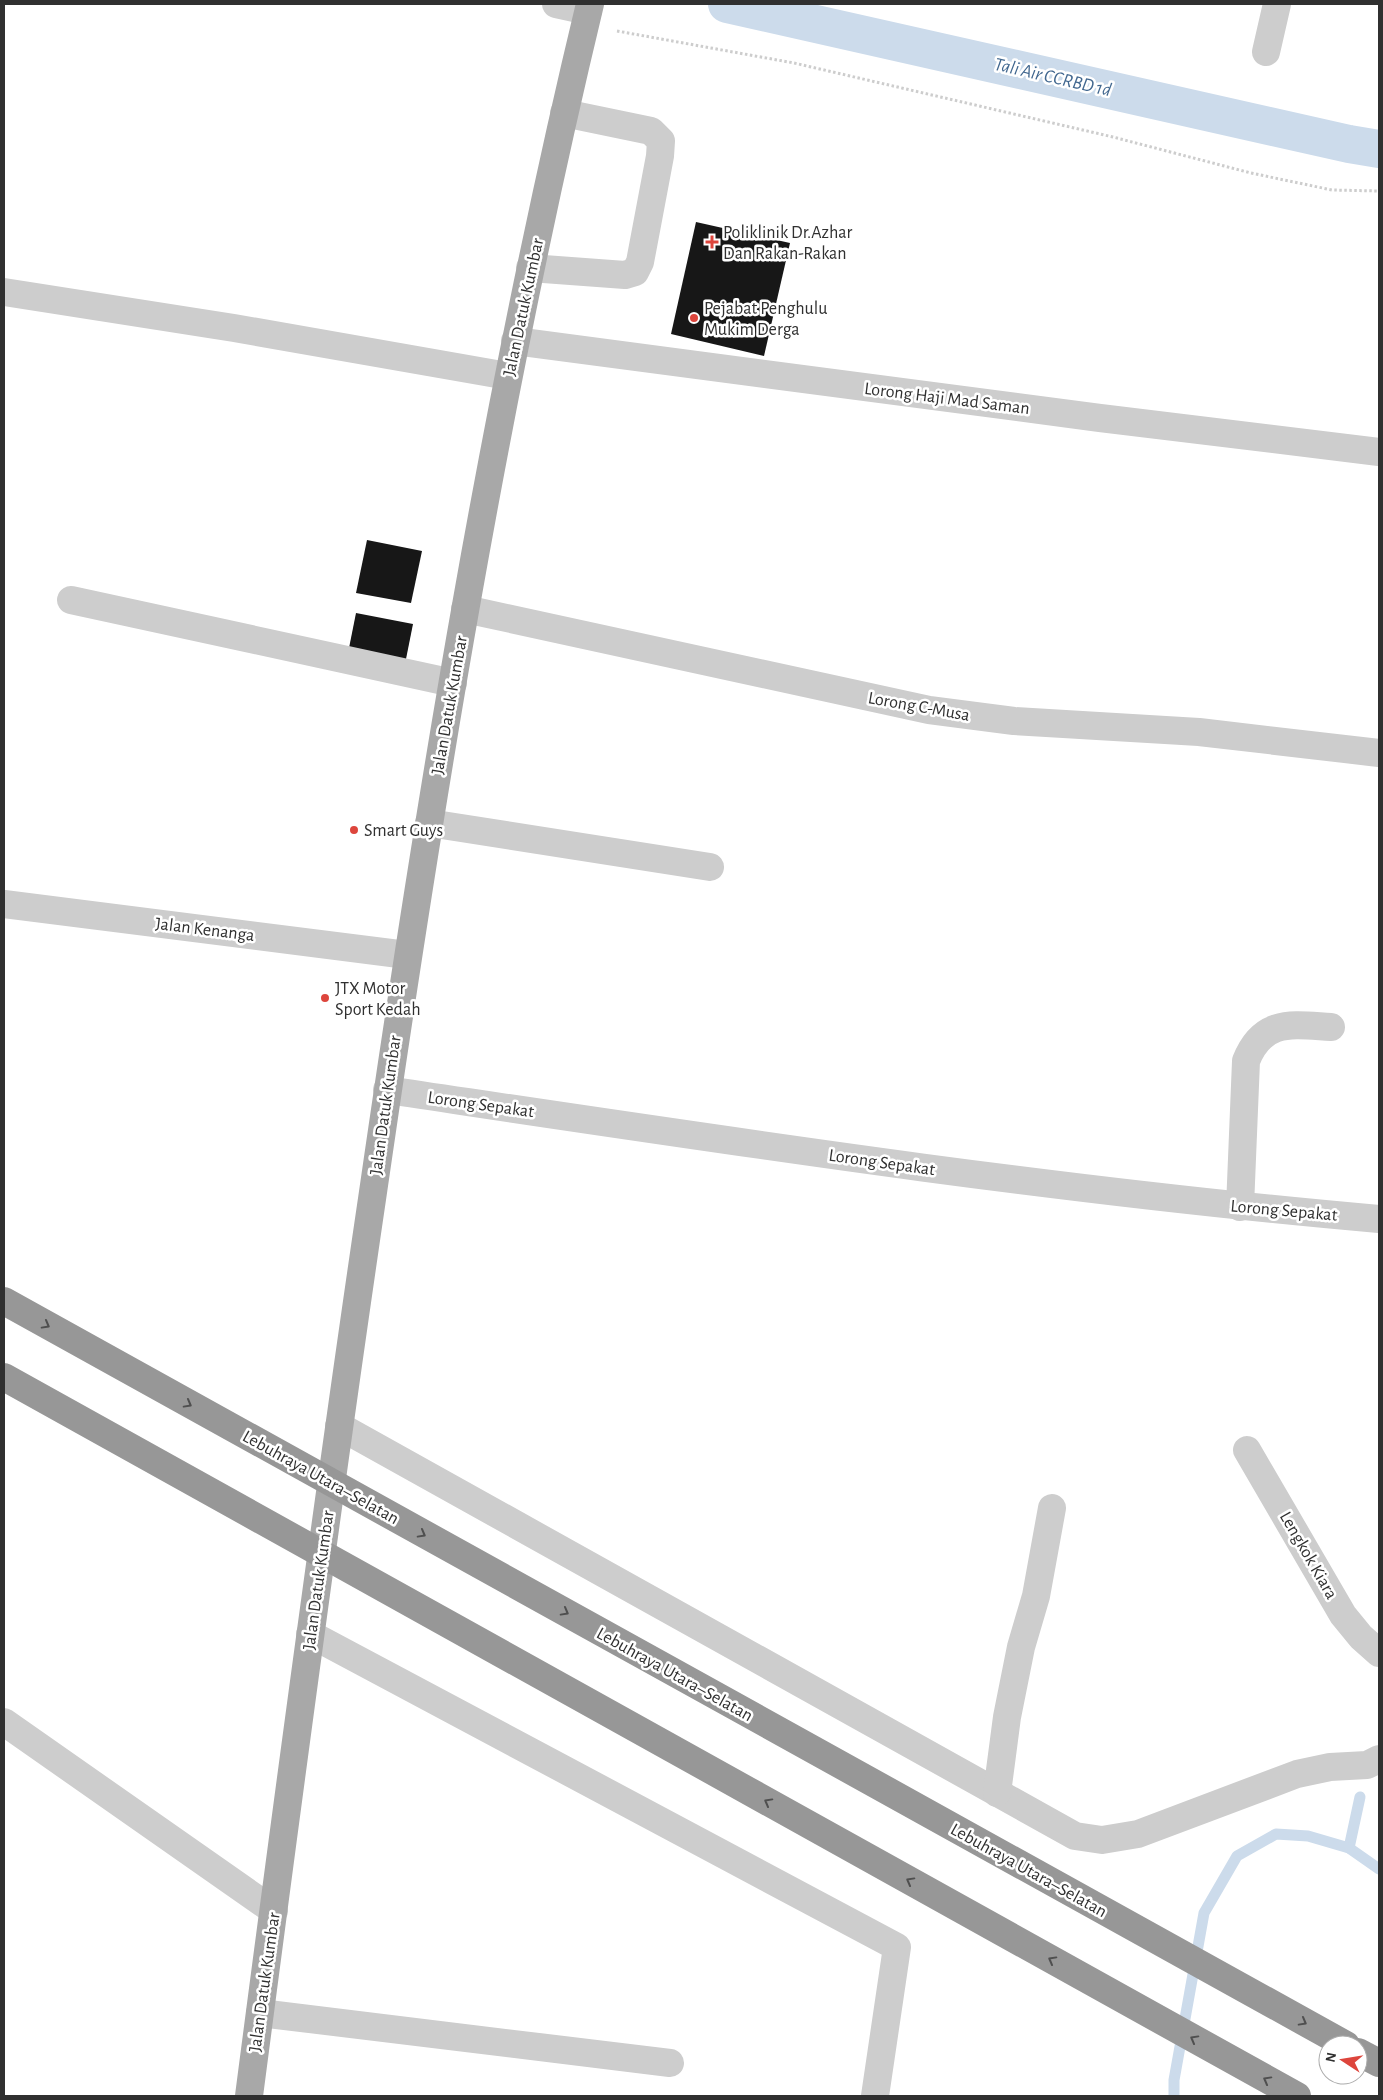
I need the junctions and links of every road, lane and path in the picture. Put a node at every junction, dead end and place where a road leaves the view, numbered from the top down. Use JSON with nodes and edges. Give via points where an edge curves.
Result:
{"nodes":[{"id":1,"x":556,"y":4,"type":"edge"},
{"id":2,"x":1277,"y":4,"type":"edge"},
{"id":3,"x":588,"y":13,"type":"edge"},
{"id":4,"x":1266,"y":52,"type":"dead end"},
{"id":5,"x":564,"y":113,"type":"junction"},
{"id":6,"x":1379,"y":191,"type":"edge"},
{"id":7,"x":530,"y":268,"type":"junction"},
{"id":8,"x":4,"y":292,"type":"edge"},
{"id":9,"x":515,"y":341,"type":"junction"},
{"id":10,"x":508,"y":376,"type":"junction"},
{"id":11,"x":1379,"y":452,"type":"edge"},
{"id":12,"x":71,"y":600,"type":"dead end"},
{"id":13,"x":465,"y":609,"type":"junction"},
{"id":14,"x":453,"y":683,"type":"junction"},
{"id":15,"x":1379,"y":753,"type":"edge"},
{"id":16,"x":429,"y":823,"type":"junction"},
{"id":17,"x":710,"y":867,"type":"dead end"},
{"id":18,"x":4,"y":904,"type":"edge"},
{"id":19,"x":407,"y":955,"type":"junction"},
{"id":20,"x":1331,"y":1027,"type":"dead end"},
{"id":21,"x":387,"y":1090,"type":"junction"},
{"id":22,"x":1240,"y":1207,"type":"junction"},
{"id":23,"x":1379,"y":1219,"type":"edge"},
{"id":24,"x":4,"y":1301,"type":"edge"},
{"id":25,"x":4,"y":1377,"type":"edge"},
{"id":26,"x":339,"y":1426,"type":"junction"},
{"id":27,"x":1247,"y":1450,"type":"dead end"},
{"id":28,"x":1052,"y":1508,"type":"dead end"},
{"id":29,"x":310,"y":1634,"type":"junction"},
{"id":30,"x":1379,"y":1653,"type":"edge"},
{"id":31,"x":4,"y":1722,"type":"edge"},
{"id":32,"x":1379,"y":1759,"type":"edge"},
{"id":33,"x":997,"y":1793,"type":"junction"},
{"id":34,"x":274,"y":1912,"type":"junction"},
{"id":35,"x":260,"y":2012,"type":"junction"},
{"id":36,"x":1328,"y":2035,"type":"edge"},
{"id":37,"x":670,"y":2063,"type":"dead end"},
{"id":38,"x":249,"y":2096,"type":"edge"},
{"id":39,"x":875,"y":2096,"type":"edge"},
{"id":40,"x":1297,"y":2096,"type":"edge"}],
"edges":[{"from":1,"to":3,"type":"street"},
{"from":2,"to":4,"type":"street"},
{"from":3,"to":5,"type":"main road","name":"Jalan Datuk Kumbar"},
{"from":3,"to":6,"type":"path","via":[[1251,172],[1332,190]]},
{"from":5,"to":7,"type":"main road","name":"Jalan Datuk Kumbar"},
{"from":5,"to":7,"type":"street","via":[[652,131],[661,141],[640,262],[635,272],[625,275]]},
{"from":7,"to":9,"type":"main road","name":"Jalan Datuk Kumbar"},
{"from":8,"to":10,"type":"street"},
{"from":9,"to":10,"type":"main road","name":"Jalan Datuk Kumbar"},
{"from":9,"to":11,"type":"street","name":"Lorong Haji Mad Saman"},
{"from":10,"to":13,"type":"main road","name":"Jalan Datuk Kumbar"},
{"from":12,"to":14,"type":"street"},
{"from":13,"to":14,"type":"main road","name":"Jalan Datuk Kumbar"},
{"from":13,"to":15,"type":"street","name":"Lorong C-Musa","via":[[929,710],[1014,721],[1200,732]]},
{"from":14,"to":16,"type":"main road","name":"Jalan Datuk Kumbar"},
{"from":16,"to":17,"type":"street"},
{"from":16,"to":19,"type":"main road","name":"Jalan Datuk Kumbar"},
{"from":18,"to":19,"type":"street","name":"Jalan Kenanga"},
{"from":19,"to":21,"type":"main road","name":"Jalan Datuk Kumbar"},
{"from":20,"to":22,"type":"street","via":[[1277,1027],[1252,1044],[1246,1060]]},
{"from":21,"to":22,"type":"street","name":"Lorong Sepakat","via":[[970,1175]]},
{"from":21,"to":26,"type":"main road","name":"Jalan Datuk Kumbar"},
{"from":22,"to":23,"type":"street","name":"Lorong Sepakat"},
{"from":24,"to":36,"type":"highway","name":"Lebuhraya Utara–Selatan","one_way":true},
{"from":40,"to":25,"type":"highway","one_way":true},
{"from":26,"to":29,"type":"main road","name":"Jalan Datuk Kumbar"},
{"from":26,"to":33,"type":"street"},
{"from":27,"to":30,"type":"street","name":"Lengkok Kiara","via":[[1343,1615]]},
{"from":28,"to":33,"type":"street","via":[[1036,1596],[1021,1647],[1007,1717]]},
{"from":29,"to":34,"type":"main road","name":"Jalan Datuk Kumbar"},
{"from":29,"to":39,"type":"street","via":[[897,1947]]},
{"from":31,"to":34,"type":"street"},
{"from":32,"to":33,"type":"street","via":[[1367,1765],[1330,1767],[1297,1774],[1169,1824],[1138,1834],[1102,1840],[1074,1836]]},
{"from":34,"to":35,"type":"main road","name":"Jalan Datuk Kumbar"},
{"from":35,"to":37,"type":"street"},
{"from":35,"to":38,"type":"main road","name":"Jalan Datuk Kumbar"}]}
